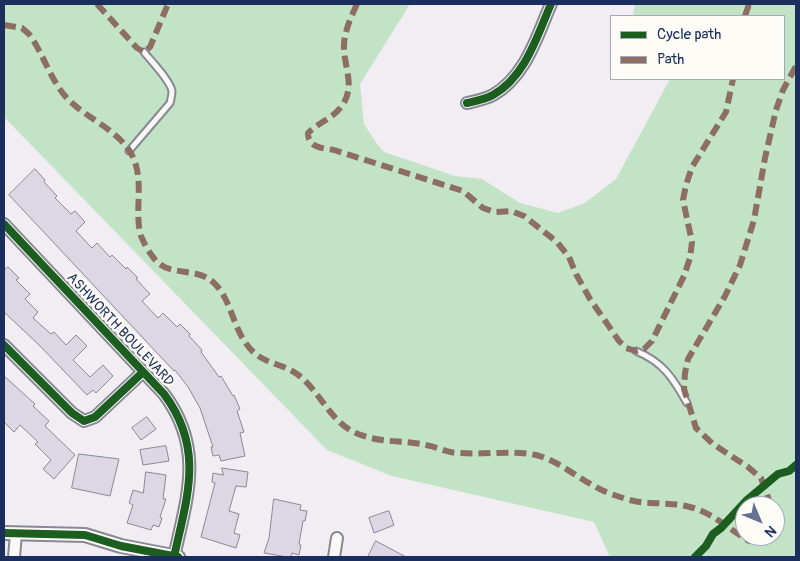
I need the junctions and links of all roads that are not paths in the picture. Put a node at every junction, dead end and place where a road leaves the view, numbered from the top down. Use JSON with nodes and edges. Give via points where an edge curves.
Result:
{"nodes":[{"id":1,"x":551,"y":4,"type":"edge"},
{"id":2,"x":144,"y":52,"type":"dead end"},
{"id":3,"x":468,"y":103,"type":"dead end"},
{"id":4,"x":129,"y":151,"type":"dead end"},
{"id":5,"x":4,"y":224,"type":"edge"},
{"id":6,"x":4,"y":344,"type":"edge"},
{"id":7,"x":636,"y":351,"type":"dead end"},
{"id":8,"x":143,"y":372,"type":"junction"},
{"id":9,"x":688,"y":403,"type":"dead end"},
{"id":10,"x":10,"y":534,"type":"edge"},
{"id":11,"x":336,"y":538,"type":"dead end"},
{"id":12,"x":14,"y":557,"type":"edge"},
{"id":13,"x":176,"y":557,"type":"edge"},
{"id":14,"x":334,"y":557,"type":"edge"}],
"edges":[{"from":1,"to":3,"type":"street","via":[[519,70],[495,94]]},
{"from":2,"to":4,"type":"lane","via":[[167,82],[172,95],[170,103]]},
{"from":5,"to":8,"type":"street","name":"ASHWORTH BOULEVARD"},
{"from":6,"to":8,"type":"street","via":[[72,413],[84,421],[95,417]]},
{"from":7,"to":9,"type":"lane","via":[[648,355],[662,367]]},
{"from":8,"to":13,"type":"street","name":"ASHWORTH BOULEVARD","via":[[172,406],[182,424],[189,454],[189,484]]},
{"from":10,"to":12,"type":"street"},
{"from":10,"to":13,"type":"street","via":[[85,535]]},
{"from":11,"to":14,"type":"street"}]}
